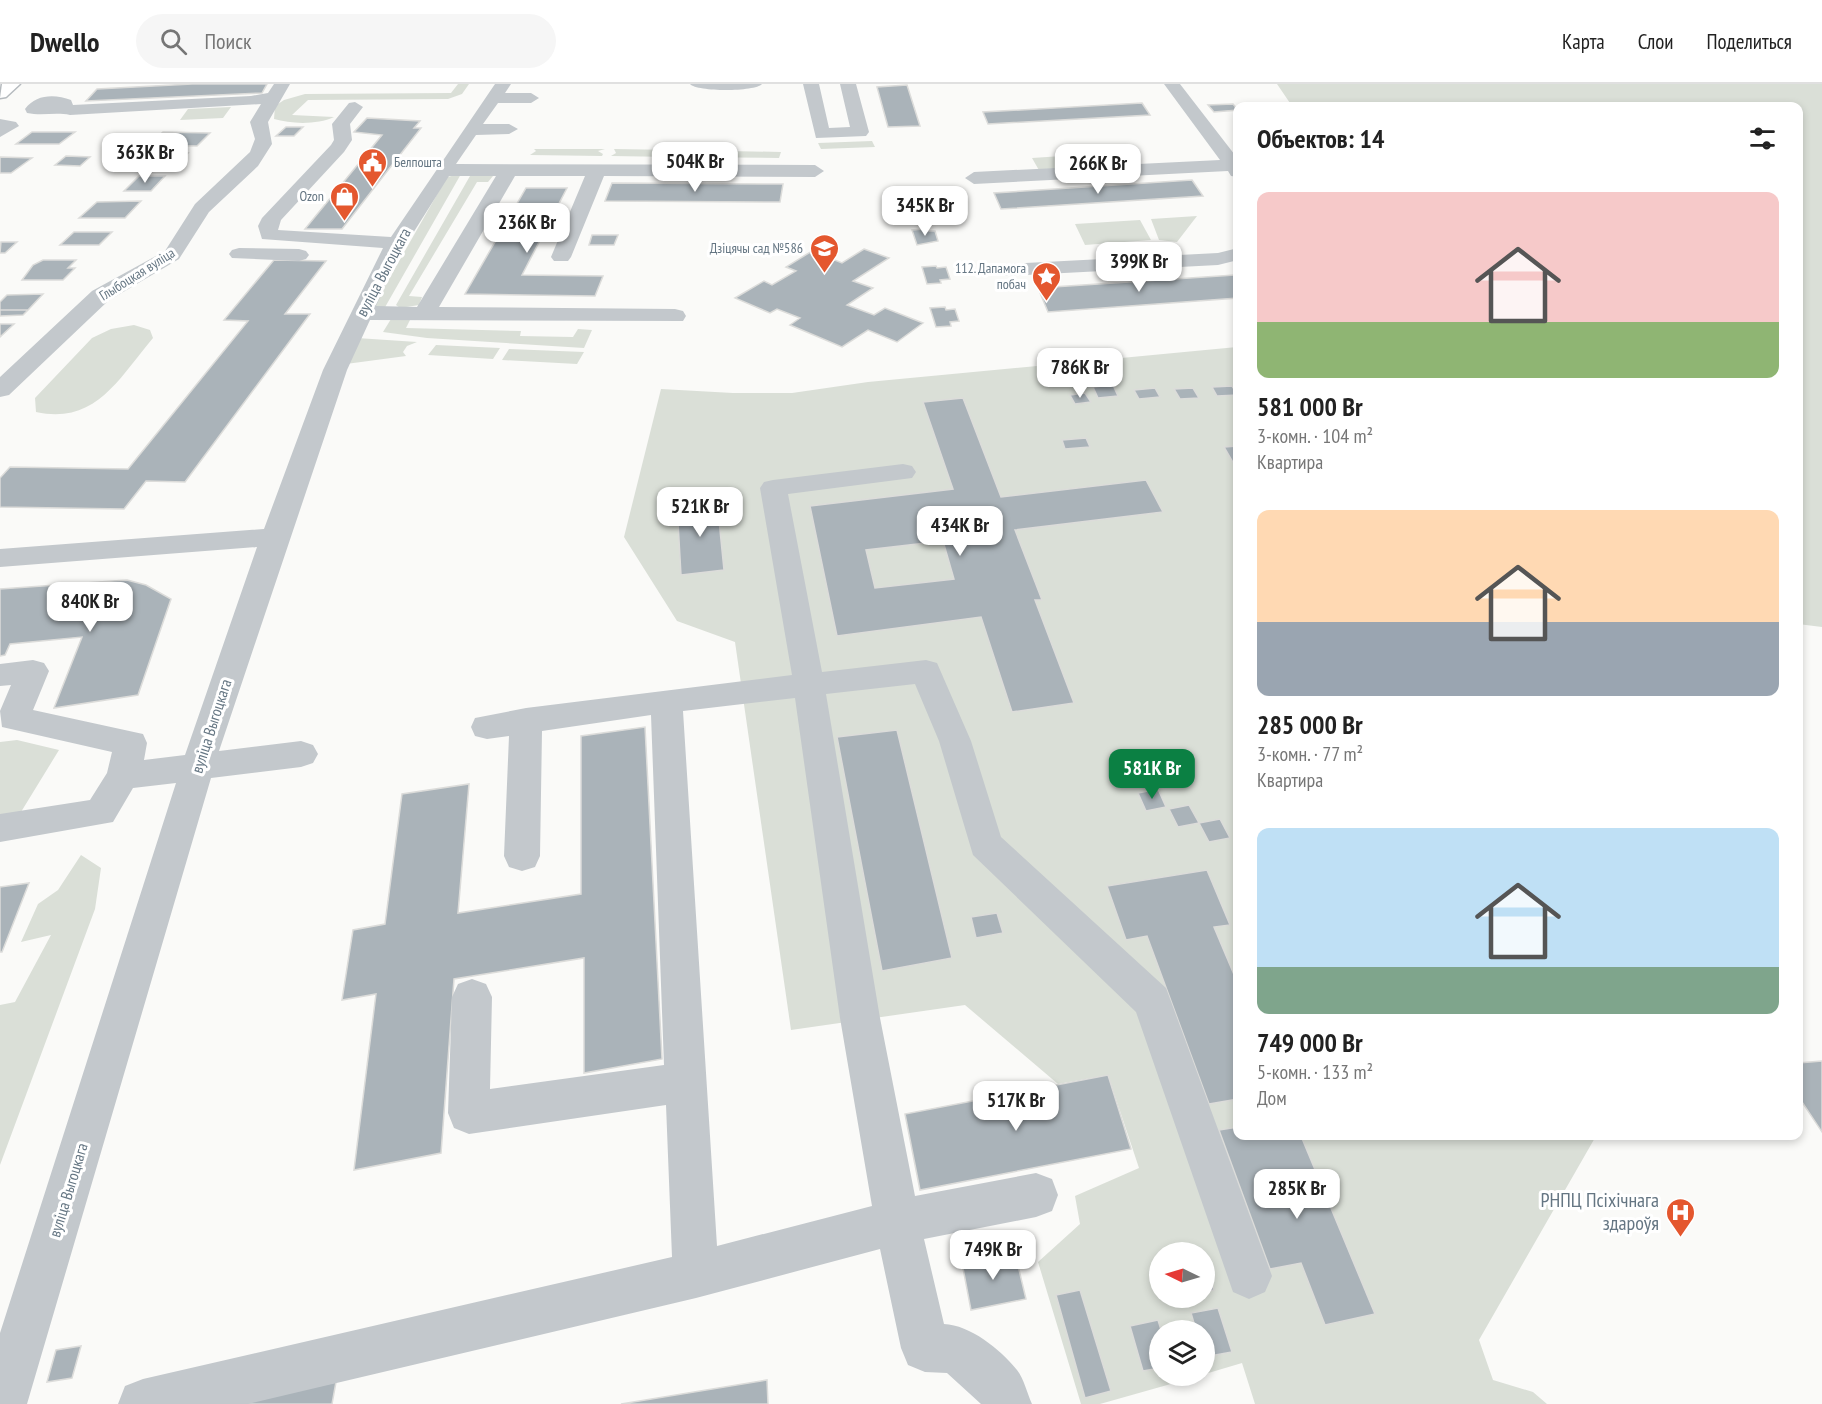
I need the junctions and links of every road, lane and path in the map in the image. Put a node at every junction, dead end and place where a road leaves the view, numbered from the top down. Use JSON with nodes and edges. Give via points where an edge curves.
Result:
{"nodes":[{"id":1,"x":12,"y":84,"type":"edge"},
{"id":2,"x":698,"y":84,"type":"edge"},
{"id":3,"x":754,"y":84,"type":"edge"},
{"id":4,"x":811,"y":84,"type":"edge"},
{"id":5,"x":848,"y":84,"type":"edge"},
{"id":6,"x":1172,"y":84,"type":"edge"},
{"id":7,"x":278,"y":91,"type":"edge"},
{"id":8,"x":498,"y":91,"type":"edge"},
{"id":9,"x":0,"y":93,"type":"edge"},
{"id":10,"x":531,"y":98,"type":"dead end"},
{"id":11,"x":355,"y":107,"type":"dead end"},
{"id":12,"x":60,"y":108,"type":"dead end"},
{"id":13,"x":0,"y":124,"type":"edge"},
{"id":14,"x":509,"y":129,"type":"dead end"},
{"id":15,"x":472,"y":130,"type":"junction"},
{"id":16,"x":0,"y":132,"type":"edge"},
{"id":17,"x":1233,"y":165,"type":"edge"},
{"id":18,"x":1233,"y":168,"type":"edge"},
{"id":19,"x":443,"y":170,"type":"junction"},
{"id":20,"x":509,"y":170,"type":"junction"},
{"id":21,"x":597,"y":170,"type":"junction"},
{"id":22,"x":815,"y":171,"type":"dead end"},
{"id":23,"x":974,"y":178,"type":"dead end"},
{"id":24,"x":392,"y":250,"type":"junction"},
{"id":25,"x":239,"y":254,"type":"dead end"},
{"id":26,"x":1233,"y":255,"type":"edge"},
{"id":27,"x":561,"y":256,"type":"dead end"},
{"id":28,"x":1005,"y":270,"type":"dead end"},
{"id":29,"x":361,"y":313,"type":"junction"},
{"id":30,"x":424,"y":314,"type":"junction"},
{"id":31,"x":675,"y":316,"type":"dead end"},
{"id":32,"x":0,"y":390,"type":"edge"},
{"id":33,"x":903,"y":472,"type":"dead end"},
{"id":34,"x":274,"y":537,"type":"junction"},
{"id":35,"x":0,"y":558,"type":"edge"},
{"id":36,"x":0,"y":675,"type":"edge"},
{"id":37,"x":809,"y":685,"type":"junction"},
{"id":38,"x":666,"y":700,"type":"junction"},
{"id":39,"x":526,"y":720,"type":"junction"},
{"id":40,"x":487,"y":727,"type":"dead end"},
{"id":41,"x":301,"y":754,"type":"dead end"},
{"id":42,"x":197,"y":768,"type":"junction"},
{"id":43,"x":123,"y":776,"type":"junction"},
{"id":44,"x":0,"y":828,"type":"edge"},
{"id":45,"x":522,"y":856,"type":"dead end"},
{"id":46,"x":472,"y":997,"type":"dead end"},
{"id":47,"x":686,"y":1082,"type":"junction"},
{"id":48,"x":1036,"y":1195,"type":"dead end"},
{"id":49,"x":896,"y":1222,"type":"junction"},
{"id":50,"x":696,"y":1275,"type":"junction"},
{"id":51,"x":1249,"y":1276,"type":"dead end"},
{"id":52,"x":2,"y":1402,"type":"edge"},
{"id":53,"x":143,"y":1404,"type":"edge"},
{"id":54,"x":1007,"y":1404,"type":"edge"}],
"edges":[{"from":1,"to":9,"type":"main road"},
{"from":2,"to":3,"type":"street"},
{"from":4,"to":5,"type":"street","via":[[822,135],[860,132]]},
{"from":6,"to":17,"type":"street"},
{"from":7,"to":12,"type":"street","via":[[92,109]]},
{"from":7,"to":32,"type":"street","name":"Глыбоцкая вуліца","via":[[259,122],[263,145],[202,207],[182,246],[100,296]]},
{"from":8,"to":10,"type":"street"},
{"from":8,"to":15,"type":"street","name":"вуліца Выгоцкага"},
{"from":11,"to":24,"type":"street","via":[[341,124],[343,140],[338,148],[272,218],[268,235]]},
{"from":13,"to":16,"type":"street","via":[[10,126]]},
{"from":14,"to":15,"type":"street"},
{"from":15,"to":19,"type":"street","name":"вуліца Выгоцкага"},
{"from":18,"to":23,"type":"street"},
{"from":19,"to":20,"type":"street"},
{"from":19,"to":24,"type":"street","name":"вуліца Выгоцкага"},
{"from":20,"to":21,"type":"street"},
{"from":20,"to":30,"type":"street"},
{"from":21,"to":22,"type":"street"},
{"from":21,"to":27,"type":"street"},
{"from":24,"to":25,"type":"street"},
{"from":24,"to":29,"type":"street","name":"вуліца Выгоцкага"},
{"from":26,"to":28,"type":"street"},
{"from":29,"to":30,"type":"street"},
{"from":29,"to":34,"type":"street","name":"вуліца Выгоцкага","via":[[335,370]]},
{"from":30,"to":31,"type":"street"},
{"from":33,"to":37,"type":"street","via":[[773,488]]},
{"from":34,"to":35,"type":"street"},
{"from":34,"to":42,"type":"street","name":"вуліца Выгоцкага"},
{"from":36,"to":43,"type":"street","via":[[33,670],[13,718],[131,743]]},
{"from":37,"to":38,"type":"street"},
{"from":37,"to":49,"type":"street","via":[[858,1020]]},
{"from":37,"to":51,"type":"street","via":[[926,672],[955,741],[986,845],[1152,1001]]},
{"from":38,"to":39,"type":"street"},
{"from":38,"to":47,"type":"street"},
{"from":39,"to":40,"type":"street"},
{"from":39,"to":45,"type":"street"},
{"from":41,"to":42,"type":"street"},
{"from":42,"to":43,"type":"street"},
{"from":42,"to":52,"type":"street","name":"вуліца Выгоцкага"},
{"from":43,"to":44,"type":"street","via":[[101,812]]},
{"from":46,"to":47,"type":"street","via":[[469,1113]]},
{"from":47,"to":50,"type":"street"},
{"from":48,"to":49,"type":"street"},
{"from":49,"to":50,"type":"street"},
{"from":49,"to":54,"type":"street","via":[[925,1348],[957,1349],[1000,1388]]},
{"from":50,"to":53,"type":"street"}]}
